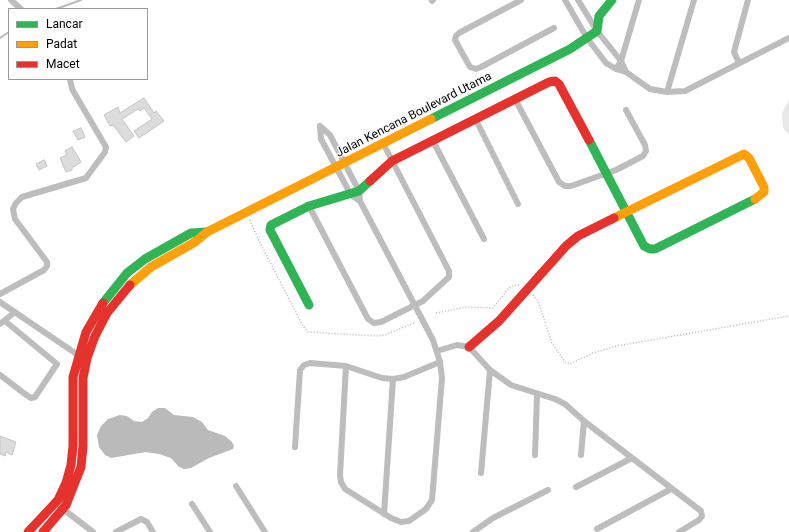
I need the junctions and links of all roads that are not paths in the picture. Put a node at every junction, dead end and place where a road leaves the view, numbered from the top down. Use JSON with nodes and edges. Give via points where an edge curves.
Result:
{"nodes":[{"id":1,"x":11,"y":0,"type":"edge"},
{"id":2,"x":521,"y":0,"type":"edge"},
{"id":3,"x":565,"y":0,"type":"edge"},
{"id":4,"x":578,"y":0,"type":"edge"},
{"id":5,"x":612,"y":0,"type":"edge"},
{"id":6,"x":639,"y":0,"type":"edge"},
{"id":7,"x":694,"y":0,"type":"edge"},
{"id":8,"x":748,"y":0,"type":"edge"},
{"id":9,"x":20,"y":8,"type":"edge"},
{"id":10,"x":554,"y":28,"type":"dead end"},
{"id":11,"x":597,"y":31,"type":"junction"},
{"id":12,"x":587,"y":38,"type":"junction"},
{"id":13,"x":789,"y":38,"type":"edge"},
{"id":14,"x":621,"y":60,"type":"junction"},
{"id":15,"x":739,"y":63,"type":"junction"},
{"id":16,"x":616,"y":69,"type":"junction"},
{"id":17,"x":626,"y":72,"type":"junction"},
{"id":18,"x":70,"y":80,"type":"edge"},
{"id":19,"x":667,"y":92,"type":"junction"},
{"id":20,"x":515,"y":99,"type":"junction"},
{"id":21,"x":626,"y":110,"type":"dead end"},
{"id":22,"x":476,"y":120,"type":"junction"},
{"id":23,"x":433,"y":141,"type":"junction"},
{"id":24,"x":383,"y":143,"type":"junction"},
{"id":25,"x":392,"y":161,"type":"junction"},
{"id":26,"x":340,"y":166,"type":"junction"},
{"id":27,"x":607,"y":173,"type":"junction"},
{"id":28,"x":359,"y":191,"type":"junction"},
{"id":29,"x":350,"y":195,"type":"junction"},
{"id":30,"x":360,"y":201,"type":"junction"},
{"id":31,"x":518,"y":204,"type":"dead end"},
{"id":32,"x":309,"y":206,"type":"junction"},
{"id":33,"x":627,"y":212,"type":"junction"},
{"id":34,"x":207,"y":232,"type":"junction"},
{"id":35,"x":484,"y":240,"type":"dead end"},
{"id":36,"x":0,"y":294,"type":"edge"},
{"id":37,"x":0,"y":302,"type":"edge"},
{"id":38,"x":309,"y":305,"type":"dead end"},
{"id":39,"x":415,"y":305,"type":"junction"},
{"id":40,"x":15,"y":312,"type":"junction"},
{"id":41,"x":2,"y":323,"type":"edge"},
{"id":42,"x":469,"y":347,"type":"junction"},
{"id":43,"x":438,"y":351,"type":"junction"},
{"id":44,"x":78,"y":355,"type":"junction"},
{"id":45,"x":87,"y":358,"type":"junction"},
{"id":46,"x":440,"y":362,"type":"junction"},
{"id":47,"x":346,"y":366,"type":"junction"},
{"id":48,"x":490,"y":370,"type":"junction"},
{"id":49,"x":0,"y":375,"type":"edge"},
{"id":50,"x":393,"y":379,"type":"junction"},
{"id":51,"x":538,"y":394,"type":"junction"},
{"id":52,"x":584,"y":421,"type":"junction"},
{"id":53,"x":295,"y":447,"type":"dead end"},
{"id":54,"x":535,"y":455,"type":"dead end"},
{"id":55,"x":581,"y":455,"type":"dead end"},
{"id":56,"x":632,"y":458,"type":"junction"},
{"id":57,"x":481,"y":473,"type":"dead end"},
{"id":58,"x":236,"y":486,"type":"dead end"},
{"id":59,"x":576,"y":487,"type":"dead end"},
{"id":60,"x":671,"y":489,"type":"junction"},
{"id":61,"x":548,"y":490,"type":"dead end"},
{"id":62,"x":192,"y":504,"type":"dead end"},
{"id":63,"x":63,"y":509,"type":"junction"},
{"id":64,"x":384,"y":514,"type":"junction"},
{"id":65,"x":597,"y":529,"type":"dead end"},
{"id":66,"x":28,"y":532,"type":"edge"},
{"id":67,"x":42,"y":532,"type":"edge"},
{"id":68,"x":93,"y":532,"type":"edge"},
{"id":69,"x":116,"y":532,"type":"edge"},
{"id":70,"x":153,"y":532,"type":"edge"},
{"id":71,"x":210,"y":532,"type":"edge"},
{"id":72,"x":265,"y":532,"type":"edge"},
{"id":73,"x":473,"y":532,"type":"edge"},
{"id":74,"x":679,"y":532,"type":"edge"}],
"edges":[{"from":1,"to":9,"type":"street"},
{"from":2,"to":10,"type":"street","via":[[456,36],[455,40],[470,67],[476,69]]},
{"from":3,"to":12,"type":"street"},
{"from":4,"to":11,"type":"street"},
{"from":5,"to":11,"type":"street","via":[[599,16]]},
{"from":6,"to":14,"type":"street"},
{"from":7,"to":19,"type":"street"},
{"from":8,"to":15,"type":"street","via":[[734,52]]},
{"from":11,"to":12,"type":"street","name":"Jalan Kencana Boulevard Utama"},
{"from":11,"to":14,"type":"street"},
{"from":12,"to":16,"type":"street","via":[[606,63]]},
{"from":12,"to":24,"type":"street","name":"Jalan Kencana Boulevard Utama","via":[[570,49]]},
{"from":13,"to":15,"type":"street"},
{"from":14,"to":16,"type":"street"},
{"from":14,"to":17,"type":"street"},
{"from":15,"to":19,"type":"street","via":[[685,91]]},
{"from":16,"to":17,"type":"street"},
{"from":17,"to":19,"type":"street","via":[[650,89]]},
{"from":18,"to":36,"type":"street","via":[[72,89],[106,147],[105,152],[86,178],[22,197],[16,203],[13,209],[15,219],[47,262],[47,266]]},
{"from":20,"to":22,"type":"street"},
{"from":20,"to":27,"type":"street","via":[[559,182],[571,186]]},
{"from":20,"to":27,"type":"street","via":[[549,82],[555,81],[559,84]]},
{"from":21,"to":27,"type":"street","via":[[646,151],[643,156]]},
{"from":22,"to":23,"type":"street"},
{"from":22,"to":31,"type":"street"},
{"from":23,"to":25,"type":"street"},
{"from":23,"to":35,"type":"street"},
{"from":24,"to":25,"type":"street"},
{"from":24,"to":26,"type":"street","name":"Jalan Kencana Boulevard Utama"},
{"from":25,"to":28,"type":"street"},
{"from":25,"to":39,"type":"street","via":[[449,271],[449,277]]},
{"from":26,"to":26,"type":"street","via":[[321,139],[320,126],[330,135]]},
{"from":26,"to":28,"type":"street"},
{"from":26,"to":29,"type":"street"},
{"from":26,"to":34,"type":"street","name":"Jalan Kencana Boulevard Utama"},
{"from":27,"to":33,"type":"street"},
{"from":28,"to":29,"type":"street"},
{"from":28,"to":30,"type":"street"},
{"from":29,"to":30,"type":"street"},
{"from":29,"to":32,"type":"street"},
{"from":30,"to":39,"type":"street"},
{"from":32,"to":38,"type":"street","via":[[271,225],[270,230]]},
{"from":32,"to":39,"type":"street","via":[[368,319],[374,323],[381,322]]},
{"from":33,"to":33,"type":"street","via":[[744,154],[749,158],[764,188],[764,192],[758,198],[650,250],[644,246]]},
{"from":33,"to":42,"type":"street","via":[[578,236],[566,246],[499,321]]},
{"from":34,"to":44,"type":"street","name":"Jalan Kencana Boulevard Utama","via":[[191,233],[145,259],[127,273],[98,308]]},
{"from":34,"to":45,"type":"street","name":"Jalan Kencana Boulevard Utama","via":[[133,280],[107,314]]},
{"from":37,"to":40,"type":"street"},
{"from":39,"to":43,"type":"street"},
{"from":40,"to":41,"type":"street"},
{"from":40,"to":44,"type":"street"},
{"from":41,"to":49,"type":"street","via":[[57,364],[35,397],[31,398]]},
{"from":42,"to":43,"type":"street","via":[[458,345]]},
{"from":42,"to":48,"type":"street"},
{"from":43,"to":46,"type":"street"},
{"from":44,"to":45,"type":"street"},
{"from":44,"to":66,"type":"street","name":"Jalan Kencana Boulevard Utama","via":[[74,377],[73,446],[66,483],[58,500]]},
{"from":45,"to":63,"type":"street","name":"Jalan Kencana Boulevard Utama","via":[[83,378],[81,467]]},
{"from":46,"to":50,"type":"street"},
{"from":46,"to":64,"type":"street","via":[[442,378],[432,500],[426,509],[409,520],[401,522]]},
{"from":47,"to":50,"type":"street"},
{"from":47,"to":53,"type":"street","via":[[310,363],[300,370]]},
{"from":47,"to":64,"type":"street","via":[[341,482],[345,489]]},
{"from":48,"to":51,"type":"street","via":[[511,385]]},
{"from":48,"to":57,"type":"street"},
{"from":50,"to":64,"type":"street"},
{"from":51,"to":52,"type":"street","via":[[555,398]]},
{"from":51,"to":54,"type":"street"},
{"from":52,"to":55,"type":"street"},
{"from":52,"to":56,"type":"street"},
{"from":56,"to":59,"type":"street"},
{"from":56,"to":60,"type":"street"},
{"from":58,"to":72,"type":"street"},
{"from":60,"to":65,"type":"street"},
{"from":60,"to":74,"type":"street","via":[[701,511],[702,516]]},
{"from":61,"to":73,"type":"street","via":[[493,518]]},
{"from":62,"to":71,"type":"street"},
{"from":63,"to":67,"type":"street","name":"Jalan Kencana Boulevard Utama"},
{"from":63,"to":68,"type":"street"},
{"from":69,"to":70,"type":"street","via":[[141,519],[147,522]]}]}
